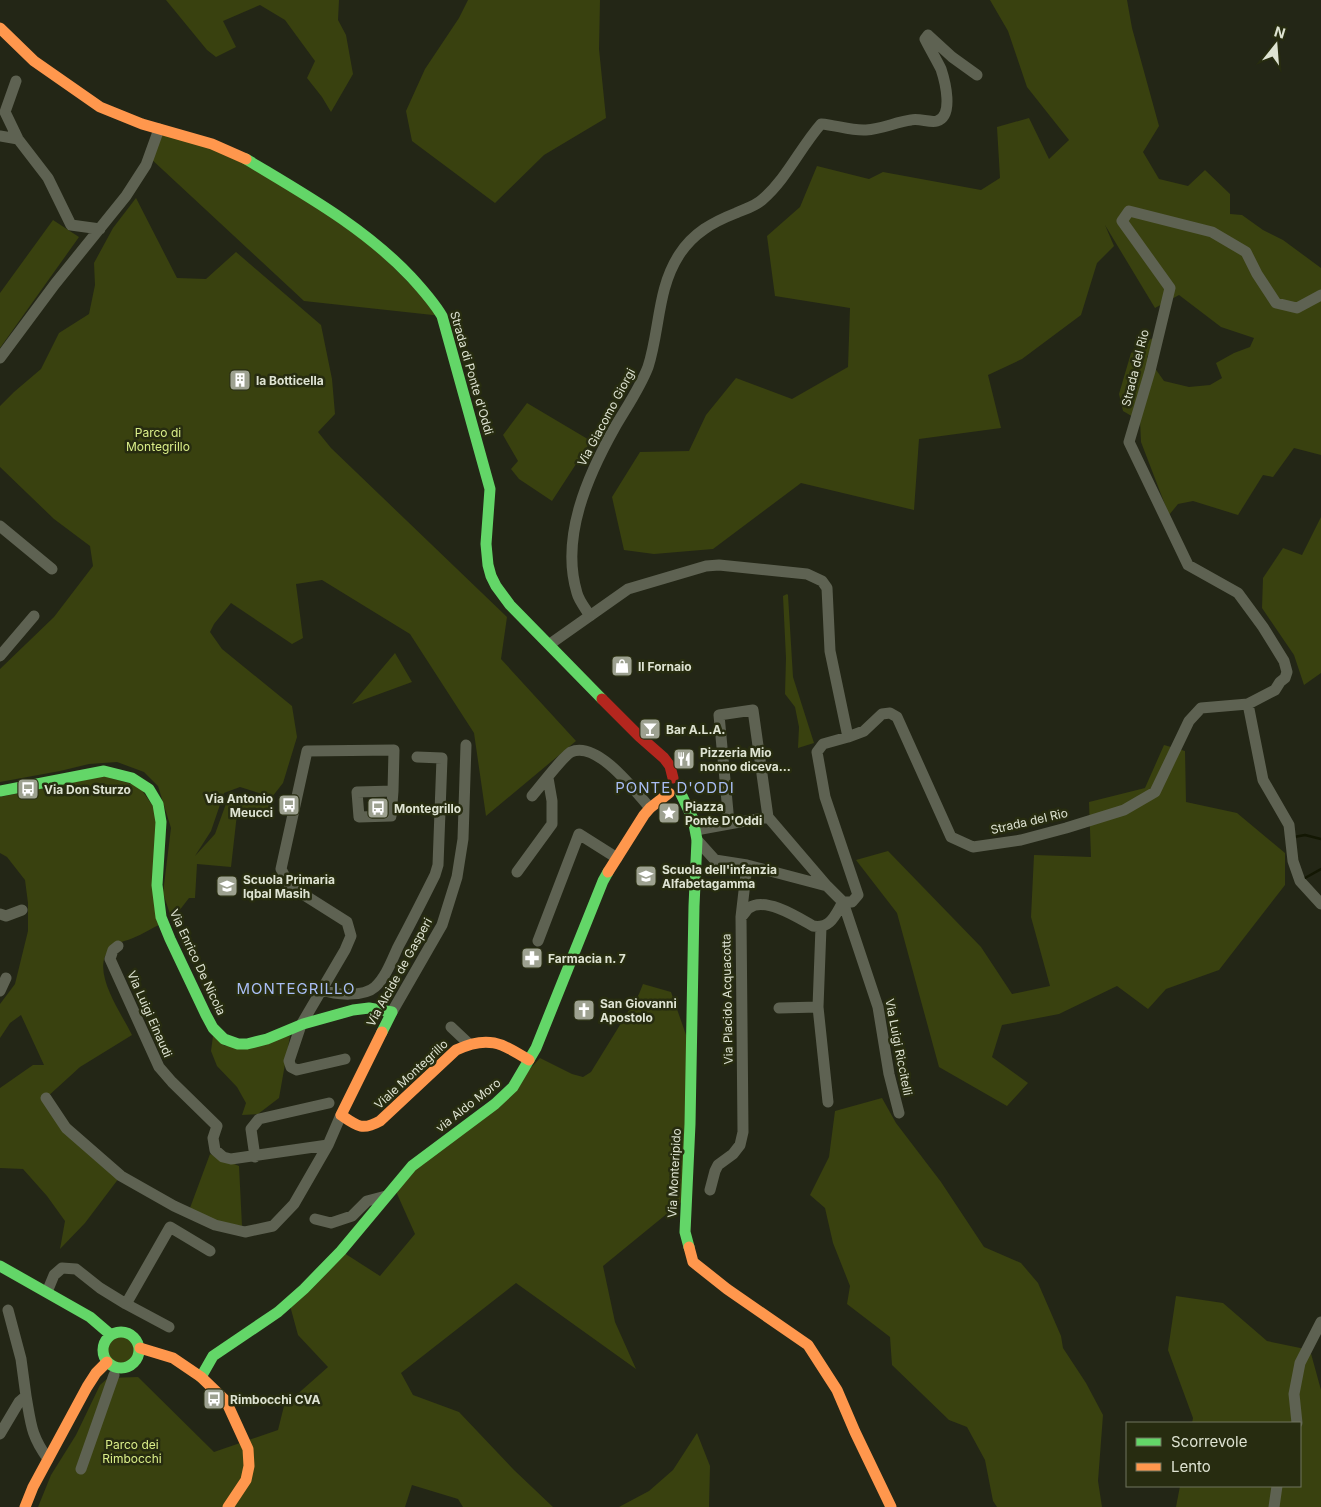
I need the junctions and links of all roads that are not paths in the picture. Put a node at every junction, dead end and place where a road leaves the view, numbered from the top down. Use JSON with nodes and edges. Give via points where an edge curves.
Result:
{"nodes":[{"id":1,"x":0,"y":28,"type":"edge"},
{"id":2,"x":977,"y":75,"type":"dead end"},
{"id":3,"x":16,"y":81,"type":"dead end"},
{"id":4,"x":159,"y":129,"type":"junction"},
{"id":5,"x":0,"y":136,"type":"edge"},
{"id":6,"x":18,"y":139,"type":"junction"},
{"id":7,"x":100,"y":229,"type":"junction"},
{"id":8,"x":1321,"y":295,"type":"edge"},
{"id":9,"x":0,"y":358,"type":"edge"},
{"id":10,"x":0,"y":526,"type":"edge"},
{"id":11,"x":52,"y":569,"type":"dead end"},
{"id":12,"x":34,"y":616,"type":"dead end"},
{"id":13,"x":590,"y":616,"type":"junction"},
{"id":14,"x":550,"y":644,"type":"junction"},
{"id":15,"x":0,"y":656,"type":"edge"},
{"id":16,"x":1248,"y":704,"type":"junction"},
{"id":17,"x":848,"y":737,"type":"junction"},
{"id":18,"x":466,"y":745,"type":"dead end"},
{"id":19,"x":417,"y":757,"type":"dead end"},
{"id":20,"x":548,"y":778,"type":"junction"},
{"id":21,"x":673,"y":778,"type":"junction"},
{"id":22,"x":393,"y":791,"type":"dead end"},
{"id":23,"x":0,"y":792,"type":"edge"},
{"id":24,"x":669,"y":793,"type":"junction"},
{"id":25,"x":681,"y":794,"type":"junction"},
{"id":26,"x":532,"y":796,"type":"dead end"},
{"id":27,"x":650,"y":808,"type":"junction"},
{"id":28,"x":768,"y":816,"type":"junction"},
{"id":29,"x":729,"y":824,"type":"junction"},
{"id":30,"x":696,"y":835,"type":"junction"},
{"id":31,"x":617,"y":858,"type":"junction"},
{"id":32,"x":746,"y":865,"type":"junction"},
{"id":33,"x":517,"y":872,"type":"dead end"},
{"id":34,"x":827,"y":886,"type":"junction"},
{"id":35,"x":841,"y":900,"type":"junction"},
{"id":36,"x":1321,"y":904,"type":"edge"},
{"id":37,"x":22,"y":910,"type":"dead end"},
{"id":38,"x":0,"y":914,"type":"edge"},
{"id":39,"x":741,"y":918,"type":"junction"},
{"id":40,"x":821,"y":927,"type":"junction"},
{"id":41,"x":538,"y":941,"type":"dead end"},
{"id":42,"x":118,"y":946,"type":"dead end"},
{"id":43,"x":6,"y":978,"type":"dead end"},
{"id":44,"x":323,"y":990,"type":"junction"},
{"id":45,"x":0,"y":991,"type":"edge"},
{"id":46,"x":818,"y":1007,"type":"junction"},
{"id":47,"x":779,"y":1008,"type":"dead end"},
{"id":48,"x":392,"y":1012,"type":"junction"},
{"id":49,"x":301,"y":1025,"type":"junction"},
{"id":50,"x":451,"y":1028,"type":"dead end"},
{"id":51,"x":468,"y":1043,"type":"junction"},
{"id":52,"x":345,"y":1059,"type":"dead end"},
{"id":53,"x":529,"y":1060,"type":"junction"},
{"id":54,"x":46,"y":1098,"type":"dead end"},
{"id":55,"x":828,"y":1102,"type":"dead end"},
{"id":56,"x":329,"y":1103,"type":"dead end"},
{"id":57,"x":899,"y":1113,"type":"dead end"},
{"id":58,"x":341,"y":1115,"type":"junction"},
{"id":59,"x":328,"y":1145,"type":"junction"},
{"id":60,"x":255,"y":1157,"type":"junction"},
{"id":61,"x":710,"y":1190,"type":"dead end"},
{"id":62,"x":386,"y":1196,"type":"junction"},
{"id":63,"x":316,"y":1219,"type":"dead end"},
{"id":64,"x":210,"y":1251,"type":"dead end"},
{"id":65,"x":0,"y":1266,"type":"edge"},
{"id":66,"x":47,"y":1292,"type":"junction"},
{"id":67,"x":126,"y":1304,"type":"junction"},
{"id":68,"x":8,"y":1310,"type":"dead end"},
{"id":69,"x":1321,"y":1322,"type":"edge"},
{"id":70,"x":169,"y":1327,"type":"dead end"},
{"id":71,"x":111,"y":1335,"type":"junction"},
{"id":72,"x":140,"y":1348,"type":"junction"},
{"id":73,"x":107,"y":1362,"type":"junction"},
{"id":74,"x":114,"y":1375,"type":"dead end"},
{"id":75,"x":201,"y":1376,"type":"junction"},
{"id":76,"x":26,"y":1396,"type":"junction"},
{"id":77,"x":1297,"y":1422,"type":"edge"},
{"id":78,"x":0,"y":1434,"type":"edge"},
{"id":79,"x":48,"y":1459,"type":"junction"},
{"id":80,"x":81,"y":1468,"type":"dead end"},
{"id":81,"x":1277,"y":1487,"type":"edge"},
{"id":82,"x":25,"y":1507,"type":"edge"},
{"id":83,"x":228,"y":1507,"type":"edge"},
{"id":84,"x":891,"y":1507,"type":"edge"},
{"id":85,"x":1274,"y":1507,"type":"edge"}],
"edges":[{"from":1,"to":4,"type":"street","name":"Strada di Ponte d'Oddi","via":[[34,61],[100,107]]},
{"from":2,"to":13,"type":"street","name":"Via Giacomo Giorgi","via":[[928,35],[925,38],[941,71],[948,106],[944,117],[936,122],[910,120],[866,130],[821,124],[763,200],[713,222],[680,254],[663,294],[647,370],[605,445],[580,504],[572,567],[577,594]]},
{"from":3,"to":6,"type":"street","via":[[5,112]]},
{"from":4,"to":7,"type":"street","via":[[146,166]]},
{"from":4,"to":14,"type":"street","name":"Strada di Ponte d'Oddi","via":[[212,144],[240,156],[306,195],[349,223],[390,256],[434,300],[442,316],[490,489],[486,537],[492,578],[512,606]]},
{"from":5,"to":6,"type":"street"},
{"from":6,"to":7,"type":"street","via":[[48,178],[71,225]]},
{"from":7,"to":9,"type":"street"},
{"from":8,"to":16,"type":"street","name":"Strada del Rio","via":[[1297,308],[1276,302],[1246,252],[1212,232],[1130,211],[1122,221],[1170,288],[1129,442],[1188,565],[1238,593],[1284,660],[1285,678],[1274,690]]},
{"from":10,"to":11,"type":"street"},
{"from":12,"to":15,"type":"street"},
{"from":13,"to":14,"type":"street"},
{"from":13,"to":17,"type":"street","via":[[628,589],[706,566],[807,574],[822,581],[826,588],[830,652]]},
{"from":14,"to":21,"type":"street","name":"Strada di Ponte d'Oddi","via":[[613,710],[665,757],[672,768]]},
{"from":16,"to":17,"type":"street","name":"Strada del Rio","via":[[1201,708],[1189,721],[1155,792],[1124,810],[1030,838],[973,847],[951,837],[897,717],[890,712],[882,714],[864,730]]},
{"from":16,"to":36,"type":"street","via":[[1263,780],[1290,825],[1293,861],[1300,881]]},
{"from":17,"to":35,"type":"street","via":[[822,744],[818,752],[825,797],[858,895],[852,902]]},
{"from":18,"to":48,"type":"street","name":"Via Alcide de Gasperi","via":[[463,839],[457,878],[442,925]]},
{"from":19,"to":44,"type":"street","via":[[442,758],[436,875],[386,972],[374,987],[348,994]]},
{"from":20,"to":26,"type":"street"},
{"from":20,"to":27,"type":"street","via":[[570,752],[586,750],[606,761]]},
{"from":20,"to":33,"type":"street","via":[[552,824]]},
{"from":21,"to":24,"type":"street","via":[[666,786]]},
{"from":21,"to":25,"type":"street","name":"Strada di Ponte d'Oddi","via":[[684,784]]},
{"from":22,"to":44,"type":"street","via":[[394,750],[307,751],[281,869],[290,886],[347,922],[351,936]]},
{"from":23,"to":49,"type":"street","name":"Via Enrico De Nicola","via":[[104,771],[143,784],[160,808],[162,820],[157,884],[159,908],[216,1032],[232,1043],[242,1044]]},
{"from":24,"to":25,"type":"street"},
{"from":24,"to":27,"type":"street","name":"via Aldo Moro"},
{"from":25,"to":30,"type":"street","name":"Via Monteripido"},
{"from":27,"to":31,"type":"street","name":"via Aldo Moro"},
{"from":28,"to":29,"type":"street"},
{"from":28,"to":29,"type":"street","via":[[753,710],[719,715]]},
{"from":28,"to":34,"type":"street"},
{"from":29,"to":30,"type":"street"},
{"from":30,"to":32,"type":"street","via":[[715,860]]},
{"from":30,"to":84,"type":"street","name":"Via Monteripido","via":[[685,1232],[694,1262],[727,1290],[808,1345],[837,1390]]},
{"from":31,"to":41,"type":"street","via":[[579,834]]},
{"from":31,"to":53,"type":"street","name":"via Aldo Moro","via":[[603,881]]},
{"from":32,"to":34,"type":"street"},
{"from":32,"to":39,"type":"street"},
{"from":34,"to":35,"type":"street"},
{"from":35,"to":40,"type":"street","via":[[828,925]]},
{"from":35,"to":57,"type":"street","name":"Via Luigi Riccitelli","via":[[878,1007],[888,1074]]},
{"from":37,"to":38,"type":"street","via":[[6,916]]},
{"from":39,"to":40,"type":"street","name":"Via Placido Acquacotta","via":[[750,908],[759,904],[769,905]]},
{"from":39,"to":61,"type":"street","name":"Via Placido Acquacotta","via":[[742,1132],[740,1145],[718,1166]]},
{"from":40,"to":46,"type":"street"},
{"from":42,"to":60,"type":"street","name":"Via Luigi Einaudi","via":[[110,959],[159,1067],[218,1126],[215,1150],[231,1159]]},
{"from":43,"to":45,"type":"street"},
{"from":44,"to":49,"type":"street"},
{"from":46,"to":47,"type":"street"},
{"from":46,"to":55,"type":"street"},
{"from":48,"to":49,"type":"street","name":"Via Enrico De Nicola","via":[[369,1008]]},
{"from":48,"to":58,"type":"street","name":"Via Alcide de Gasperi"},
{"from":49,"to":52,"type":"street","via":[[289,1061],[291,1067],[297,1070]]},
{"from":50,"to":51,"type":"street"},
{"from":51,"to":53,"type":"street","name":"Viale Montegrillo","via":[[483,1040],[499,1042]]},
{"from":51,"to":58,"type":"street","name":"Viale Montegrillo","via":[[368,1128],[357,1126]]},
{"from":53,"to":62,"type":"street","name":"via Aldo Moro","via":[[513,1087],[412,1166]]},
{"from":54,"to":59,"type":"street","via":[[71,1133],[120,1176],[215,1225],[245,1232],[272,1226],[294,1204]]},
{"from":56,"to":60,"type":"street","via":[[259,1119],[251,1129]]},
{"from":58,"to":59,"type":"street"},
{"from":59,"to":60,"type":"street","name":"Via Luigi Einaudi"},
{"from":62,"to":63,"type":"street","via":[[367,1201],[352,1216],[331,1223]]},
{"from":62,"to":75,"type":"street","name":"via Aldo Moro","via":[[341,1251],[304,1289],[278,1312],[213,1356]]},
{"from":64,"to":67,"type":"street","via":[[170,1227]]},
{"from":65,"to":66,"type":"street"},
{"from":66,"to":67,"type":"street","via":[[54,1275],[62,1268],[76,1269]]},
{"from":66,"to":71,"type":"street","via":[[90,1316]]},
{"from":67,"to":70,"type":"street"},
{"from":68,"to":76,"type":"street","via":[[21,1359]]},
{"from":69,"to":77,"type":"street","via":[[1300,1363],[1294,1394]]},
{"from":71,"to":72,"type":"street","via":[[130,1334]]},
{"from":71,"to":73,"type":"street","via":[[104,1344]]},
{"from":72,"to":73,"type":"street","via":[[137,1360],[128,1367],[117,1368]]},
{"from":72,"to":75,"type":"street","via":[[173,1358]]},
{"from":73,"to":79,"type":"street","via":[[87,1387]]},
{"from":74,"to":80,"type":"street"},
{"from":75,"to":83,"type":"street","via":[[226,1400],[248,1449],[246,1480]]},
{"from":76,"to":78,"type":"street"},
{"from":76,"to":79,"type":"street","via":[[32,1434]]},
{"from":79,"to":82,"type":"street"},
{"from":81,"to":85,"type":"street"}]}
